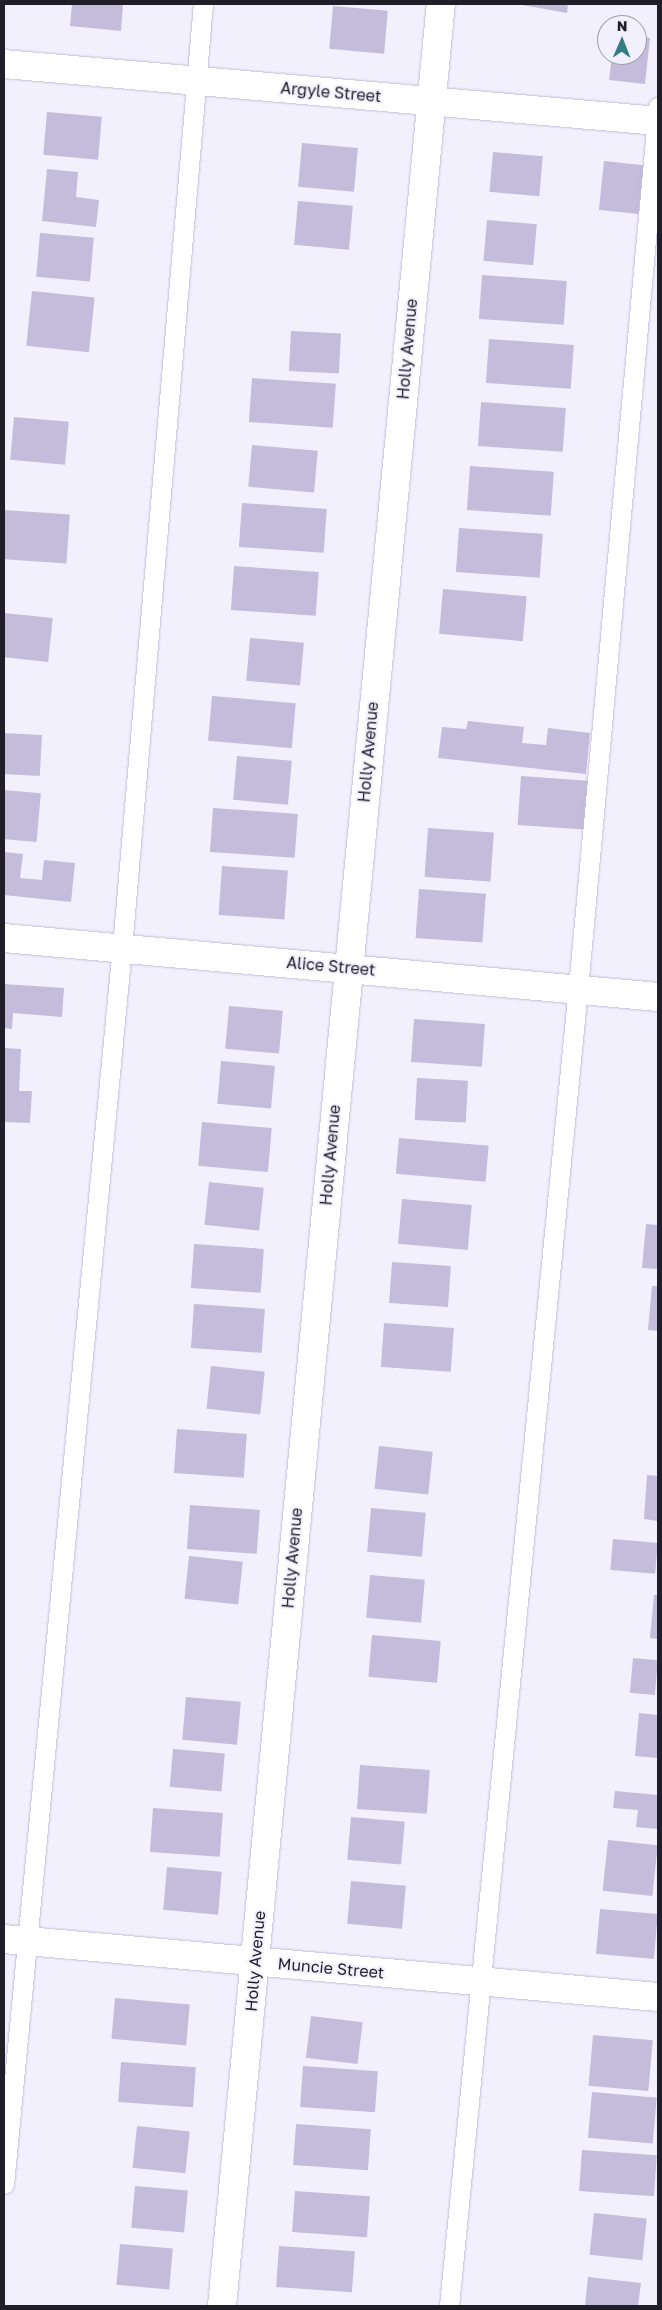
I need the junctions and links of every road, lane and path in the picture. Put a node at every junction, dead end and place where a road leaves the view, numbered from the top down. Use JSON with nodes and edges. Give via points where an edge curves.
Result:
{"nodes":[{"id":1,"x":203,"y":4,"type":"edge"},
{"id":2,"x":441,"y":4,"type":"edge"},
{"id":3,"x":4,"y":64,"type":"edge"},
{"id":4,"x":197,"y":80,"type":"junction"},
{"id":5,"x":431,"y":100,"type":"junction"},
{"id":6,"x":658,"y":117,"type":"edge"},
{"id":7,"x":4,"y":938,"type":"edge"},
{"id":8,"x":122,"y":948,"type":"junction"},
{"id":9,"x":348,"y":968,"type":"junction"},
{"id":10,"x":578,"y":989,"type":"junction"},
{"id":11,"x":658,"y":997,"type":"edge"},
{"id":12,"x":15,"y":1940,"type":"edge"},
{"id":13,"x":254,"y":1961,"type":"junction"},
{"id":14,"x":481,"y":1982,"type":"junction"},
{"id":15,"x":658,"y":1998,"type":"edge"},
{"id":16,"x":4,"y":2184,"type":"edge"},
{"id":17,"x":222,"y":2306,"type":"edge"},
{"id":18,"x":449,"y":2306,"type":"edge"}],
"edges":[{"from":1,"to":4,"type":"lane"},
{"from":2,"to":5,"type":"street","name":"Holly Avenue"},
{"from":3,"to":4,"type":"street","name":"Argyle Street"},
{"from":4,"to":5,"type":"street","name":"Argyle Street"},
{"from":4,"to":8,"type":"lane"},
{"from":5,"to":6,"type":"street","name":"Argyle Street"},
{"from":5,"to":9,"type":"street","name":"Holly Avenue"},
{"from":6,"to":10,"type":"lane"},
{"from":7,"to":8,"type":"street","name":"Alice Street"},
{"from":8,"to":9,"type":"street","name":"Alice Street"},
{"from":8,"to":12,"type":"lane"},
{"from":9,"to":10,"type":"street","name":"Alice Street"},
{"from":9,"to":13,"type":"street","name":"Holly Avenue"},
{"from":10,"to":11,"type":"street","name":"Alice Street"},
{"from":10,"to":14,"type":"lane"},
{"from":12,"to":13,"type":"street","name":"Muncie Street"},
{"from":12,"to":16,"type":"lane"},
{"from":13,"to":14,"type":"street","name":"Muncie Street"},
{"from":13,"to":17,"type":"street","name":"Holly Avenue"},
{"from":14,"to":15,"type":"street","name":"Muncie Street"},
{"from":14,"to":18,"type":"lane"}]}
